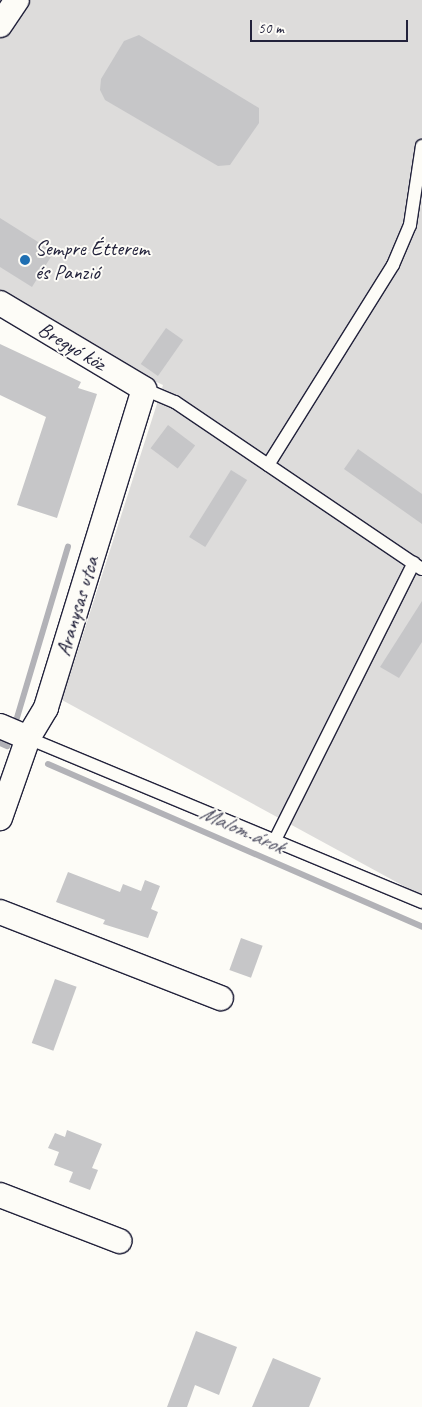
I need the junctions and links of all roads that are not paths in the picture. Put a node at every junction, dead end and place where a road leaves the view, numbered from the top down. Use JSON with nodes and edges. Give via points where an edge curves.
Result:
{"nodes":[{"id":1,"x":17,"y":0,"type":"edge"},
{"id":2,"x":0,"y":25,"type":"edge"},
{"id":3,"x":422,"y":146,"type":"edge"},
{"id":4,"x":0,"y":303,"type":"edge"},
{"id":5,"x":144,"y":389,"type":"junction"},
{"id":6,"x":268,"y":465,"type":"junction"},
{"id":7,"x":418,"y":566,"type":"edge"},
{"id":8,"x":0,"y":726,"type":"edge"},
{"id":9,"x":28,"y":738,"type":"junction"},
{"id":10,"x":2,"y":804,"type":"edge"},
{"id":11,"x":275,"y":840,"type":"junction"},
{"id":12,"x":422,"y":902,"type":"edge"},
{"id":13,"x":0,"y":912,"type":"edge"},
{"id":14,"x":221,"y":998,"type":"dead end"},
{"id":15,"x":0,"y":1195,"type":"edge"},
{"id":16,"x":119,"y":1241,"type":"dead end"}],
"edges":[{"from":1,"to":2,"type":"street"},
{"from":3,"to":6,"type":"lane","via":[[410,224],[394,265]]},
{"from":4,"to":5,"type":"street","name":"Bregyó köz"},
{"from":5,"to":6,"type":"lane","via":[[175,402]]},
{"from":5,"to":9,"type":"street","name":"Aranysas utca","via":[[46,708]]},
{"from":6,"to":7,"type":"lane"},
{"from":7,"to":11,"type":"lane"},
{"from":8,"to":9,"type":"street"},
{"from":9,"to":10,"type":"street","name":"Aranysas utca"},
{"from":9,"to":11,"type":"lane"},
{"from":11,"to":12,"type":"lane"},
{"from":13,"to":14,"type":"street"},
{"from":15,"to":16,"type":"street"}]}
